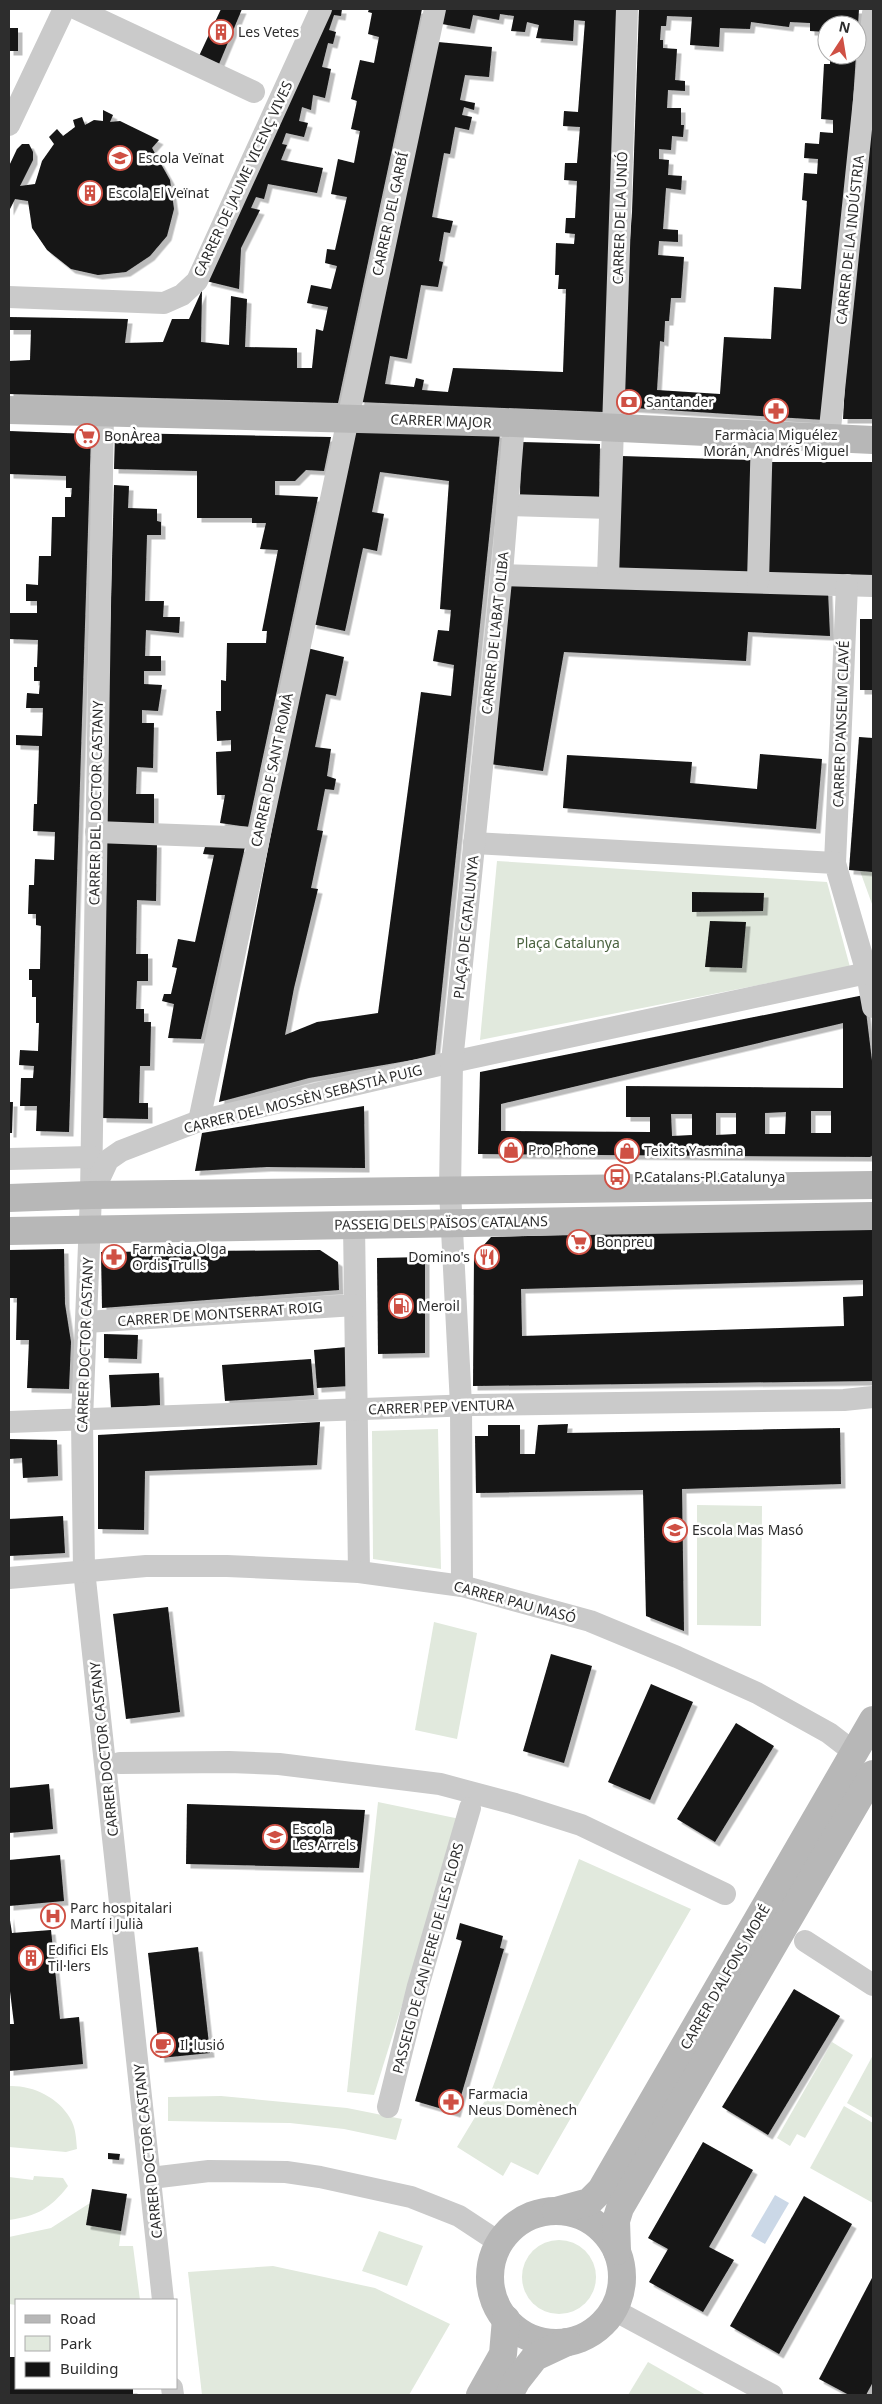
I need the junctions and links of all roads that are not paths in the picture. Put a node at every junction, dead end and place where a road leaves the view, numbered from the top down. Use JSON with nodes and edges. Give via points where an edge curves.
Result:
{"nodes":[{"id":1,"x":64,"y":9,"type":"edge"},
{"id":2,"x":77,"y":9,"type":"edge"},
{"id":3,"x":321,"y":9,"type":"edge"},
{"id":4,"x":435,"y":9,"type":"edge"},
{"id":5,"x":627,"y":9,"type":"edge"},
{"id":6,"x":873,"y":13,"type":"edge"},
{"id":7,"x":254,"y":92,"type":"dead end"},
{"id":8,"x":9,"y":125,"type":"edge"},
{"id":9,"x":9,"y":297,"type":"edge"},
{"id":10,"x":9,"y":410,"type":"edge"},
{"id":11,"x":103,"y":411,"type":"junction"},
{"id":12,"x":346,"y":418,"type":"junction"},
{"id":13,"x":514,"y":423,"type":"junction"},
{"id":14,"x":612,"y":428,"type":"junction"},
{"id":15,"x":762,"y":433,"type":"junction"},
{"id":16,"x":830,"y":438,"type":"junction"},
{"id":17,"x":873,"y":440,"type":"edge"},
{"id":18,"x":508,"y":505,"type":"junction"},
{"id":19,"x":610,"y":508,"type":"junction"},
{"id":20,"x":502,"y":575,"type":"junction"},
{"id":21,"x":608,"y":577,"type":"junction"},
{"id":22,"x":758,"y":582,"type":"junction"},
{"id":23,"x":847,"y":585,"type":"junction"},
{"id":24,"x":873,"y":586,"type":"edge"},
{"id":25,"x":96,"y":832,"type":"junction"},
{"id":26,"x":258,"y":838,"type":"junction"},
{"id":27,"x":474,"y":842,"type":"junction"},
{"id":28,"x":835,"y":863,"type":"junction"},
{"id":29,"x":870,"y":971,"type":"edge"},
{"id":30,"x":873,"y":1007,"type":"edge"},
{"id":31,"x":452,"y":1062,"type":"junction"},
{"id":32,"x":199,"y":1121,"type":"junction"},
{"id":33,"x":91,"y":1158,"type":"junction"},
{"id":34,"x":9,"y":1160,"type":"edge"},
{"id":35,"x":873,"y":1185,"type":"edge"},
{"id":36,"x":450,"y":1191,"type":"junction"},
{"id":37,"x":91,"y":1195,"type":"junction"},
{"id":38,"x":9,"y":1198,"type":"edge"},
{"id":39,"x":873,"y":1216,"type":"edge"},
{"id":40,"x":451,"y":1223,"type":"junction"},
{"id":41,"x":354,"y":1225,"type":"junction"},
{"id":42,"x":89,"y":1230,"type":"junction"},
{"id":43,"x":9,"y":1231,"type":"edge"},
{"id":44,"x":355,"y":1305,"type":"junction"},
{"id":45,"x":86,"y":1322,"type":"junction"},
{"id":46,"x":873,"y":1397,"type":"edge"},
{"id":47,"x":461,"y":1405,"type":"junction"},
{"id":48,"x":356,"y":1410,"type":"junction"},
{"id":49,"x":82,"y":1420,"type":"junction"},
{"id":50,"x":9,"y":1422,"type":"edge"},
{"id":51,"x":84,"y":1570,"type":"junction"},
{"id":52,"x":359,"y":1572,"type":"junction"},
{"id":53,"x":9,"y":1578,"type":"edge"},
{"id":54,"x":462,"y":1586,"type":"junction"},
{"id":55,"x":873,"y":1720,"type":"edge"},
{"id":56,"x":855,"y":1753,"type":"junction"},
{"id":57,"x":120,"y":1762,"type":"dead end"},
{"id":58,"x":873,"y":1774,"type":"edge"},
{"id":59,"x":470,"y":1808,"type":"dead end"},
{"id":60,"x":725,"y":1894,"type":"dead end"},
{"id":61,"x":806,"y":1941,"type":"dead end"},
{"id":62,"x":873,"y":1985,"type":"edge"},
{"id":63,"x":388,"y":2107,"type":"dead end"},
{"id":64,"x":151,"y":2178,"type":"junction"},
{"id":65,"x":556,"y":2211,"type":"junction"},
{"id":66,"x":500,"y":2243,"type":"junction"},
{"id":67,"x":617,"y":2252,"type":"junction"},
{"id":68,"x":163,"y":2299,"type":"edge"},
{"id":69,"x":614,"y":2310,"type":"junction"},
{"id":70,"x":506,"y":2320,"type":"junction"},
{"id":71,"x":567,"y":2342,"type":"junction"},
{"id":72,"x":480,"y":2395,"type":"edge"},
{"id":73,"x":508,"y":2395,"type":"edge"},
{"id":74,"x":772,"y":2395,"type":"edge"}],
"edges":[{"from":1,"to":8,"type":"street"},
{"from":2,"to":7,"type":"street"},
{"from":3,"to":9,"type":"street","name":"CARRER DE JAUME VICENÇ VIVES","via":[[197,281],[187,291],[164,303]]},
{"from":4,"to":12,"type":"street","name":"CARRER DEL GARBÍ"},
{"from":5,"to":14,"type":"street","name":"CARRER DE LA UNIÓ"},
{"from":6,"to":16,"type":"street","name":"CARRER DE LA INDÚSTRIA"},
{"from":10,"to":11,"type":"street","name":"CARRER MAJOR"},
{"from":11,"to":12,"type":"street","name":"CARRER MAJOR"},
{"from":11,"to":25,"type":"street","name":"CARRER DEL DOCTOR CASTANY"},
{"from":12,"to":13,"type":"street","name":"CARRER MAJOR"},
{"from":12,"to":26,"type":"street","name":"CARRER DE SANT ROMÀ"},
{"from":13,"to":14,"type":"street","name":"CARRER MAJOR"},
{"from":13,"to":18,"type":"street","name":"CARRER DE L'ABAT OLIBA"},
{"from":14,"to":15,"type":"street","name":"CARRER MAJOR"},
{"from":14,"to":19,"type":"street","name":"CARRER DE LA UNIÓ"},
{"from":15,"to":16,"type":"street","name":"CARRER MAJOR"},
{"from":15,"to":22,"type":"street"},
{"from":16,"to":17,"type":"street","name":"CARRER MAJOR"},
{"from":18,"to":19,"type":"street"},
{"from":18,"to":20,"type":"street","name":"CARRER DE L'ABAT OLIBA"},
{"from":19,"to":21,"type":"street","name":"CARRER DE LA UNIÓ"},
{"from":20,"to":21,"type":"street"},
{"from":20,"to":27,"type":"street","name":"CARRER DE L'ABAT OLIBA"},
{"from":21,"to":22,"type":"street"},
{"from":22,"to":23,"type":"street"},
{"from":23,"to":24,"type":"street"},
{"from":23,"to":28,"type":"street","name":"CARRER D'ANSELM CLAVÉ"},
{"from":25,"to":26,"type":"street"},
{"from":25,"to":33,"type":"street","name":"CARRER DEL DOCTOR CASTANY"},
{"from":26,"to":32,"type":"street","name":"CARRER DE SANT ROMÀ"},
{"from":27,"to":28,"type":"street","name":"PLAÇA DE CATALUNYA"},
{"from":27,"to":31,"type":"street","name":"PLAÇA DE CATALUNYA"},
{"from":28,"to":29,"type":"street"},
{"from":29,"to":30,"type":"street"},
{"from":29,"to":31,"type":"street"},
{"from":31,"to":32,"type":"street","name":"CARRER DEL MOSSÈN SEBASTIÀ PUIG"},
{"from":31,"to":36,"type":"street"},
{"from":32,"to":37,"type":"street","name":"CARRER DEL MOSSÈN SEBASTIÀ PUIG","via":[[121,1151],[108,1160]]},
{"from":33,"to":34,"type":"street"},
{"from":33,"to":37,"type":"street","name":"CARRER DEL DOCTOR CASTANY"},
{"from":35,"to":36,"type":"street"},
{"from":36,"to":37,"type":"street"},
{"from":36,"to":40,"type":"street"},
{"from":37,"to":38,"type":"street"},
{"from":37,"to":42,"type":"street","name":"CARRER DOCTOR CASTANY"},
{"from":39,"to":40,"type":"street","name":"PASSEIG DELS PAÏSOS CATALANS"},
{"from":40,"to":41,"type":"street","name":"PASSEIG DELS PAÏSOS CATALANS"},
{"from":40,"to":47,"type":"street"},
{"from":41,"to":42,"type":"street","name":"PASSEIG DELS PAÏSOS CATALANS"},
{"from":41,"to":44,"type":"street"},
{"from":42,"to":43,"type":"street","name":"PASSEIG DELS PAÏSOS CATALANS"},
{"from":42,"to":45,"type":"street","name":"CARRER DOCTOR CASTANY"},
{"from":44,"to":45,"type":"street","name":"CARRER DE MONTSERRAT ROIG"},
{"from":44,"to":48,"type":"street"},
{"from":45,"to":49,"type":"street","name":"CARRER DOCTOR CASTANY"},
{"from":46,"to":47,"type":"street","name":"CARRER PEP VENTURA"},
{"from":47,"to":48,"type":"street","name":"CARRER PEP VENTURA"},
{"from":47,"to":54,"type":"street"},
{"from":48,"to":49,"type":"street","name":"CARRER PEP VENTURA"},
{"from":48,"to":52,"type":"street"},
{"from":49,"to":50,"type":"street","name":"CARRER PEP VENTURA"},
{"from":49,"to":51,"type":"street","name":"CARRER DOCTOR CASTANY"},
{"from":51,"to":52,"type":"street","name":"CARRER PAU MASÓ","via":[[227,1566]]},
{"from":51,"to":53,"type":"street","name":"CARRER PAU MASÓ"},
{"from":51,"to":64,"type":"street","name":"CARRER DOCTOR CASTANY"},
{"from":52,"to":54,"type":"street","name":"CARRER PAU MASÓ"},
{"from":54,"to":56,"type":"street","name":"CARRER PAU MASÓ","via":[[590,1621],[677,1656],[757,1693],[830,1733]]},
{"from":55,"to":56,"type":"street","name":"CARRER D'ALFONS MORÉ"},
{"from":56,"to":65,"type":"street","name":"CARRER D'ALFONS MORÉ","via":[[601,2190],[589,2202]]},
{"from":57,"to":60,"type":"street","via":[[278,1764],[440,1784],[581,1825]]},
{"from":58,"to":67,"type":"street","name":"CARRER D'ALFONS MORÉ","via":[[620,2208],[616,2221]]},
{"from":59,"to":63,"type":"street","name":"PASSEIG DE CAN PERE DE LES FLORS","via":[[418,1986]]},
{"from":61,"to":62,"type":"street"},
{"from":64,"to":66,"type":"street","via":[[209,2171],[286,2172],[320,2177],[411,2197],[459,2216]]},
{"from":64,"to":68,"type":"street","name":"CARRER DOCTOR CASTANY"},
{"from":65,"to":66,"type":"street","via":[[526,2218]]},
{"from":65,"to":67,"type":"street","via":[[578,2214],[594,2222],[611,2240]]},
{"from":66,"to":70,"type":"street","via":[[492,2259],[490,2278],[493,2296]]},
{"from":67,"to":69,"type":"street","via":[[623,2274]]},
{"from":69,"to":71,"type":"street","via":[[598,2329]]},
{"from":69,"to":74,"type":"street"},
{"from":70,"to":71,"type":"street","via":[[528,2336],[551,2343]]},
{"from":70,"to":72,"type":"street","via":[[503,2354]]},
{"from":71,"to":73,"type":"street","via":[[535,2357]]}]}
